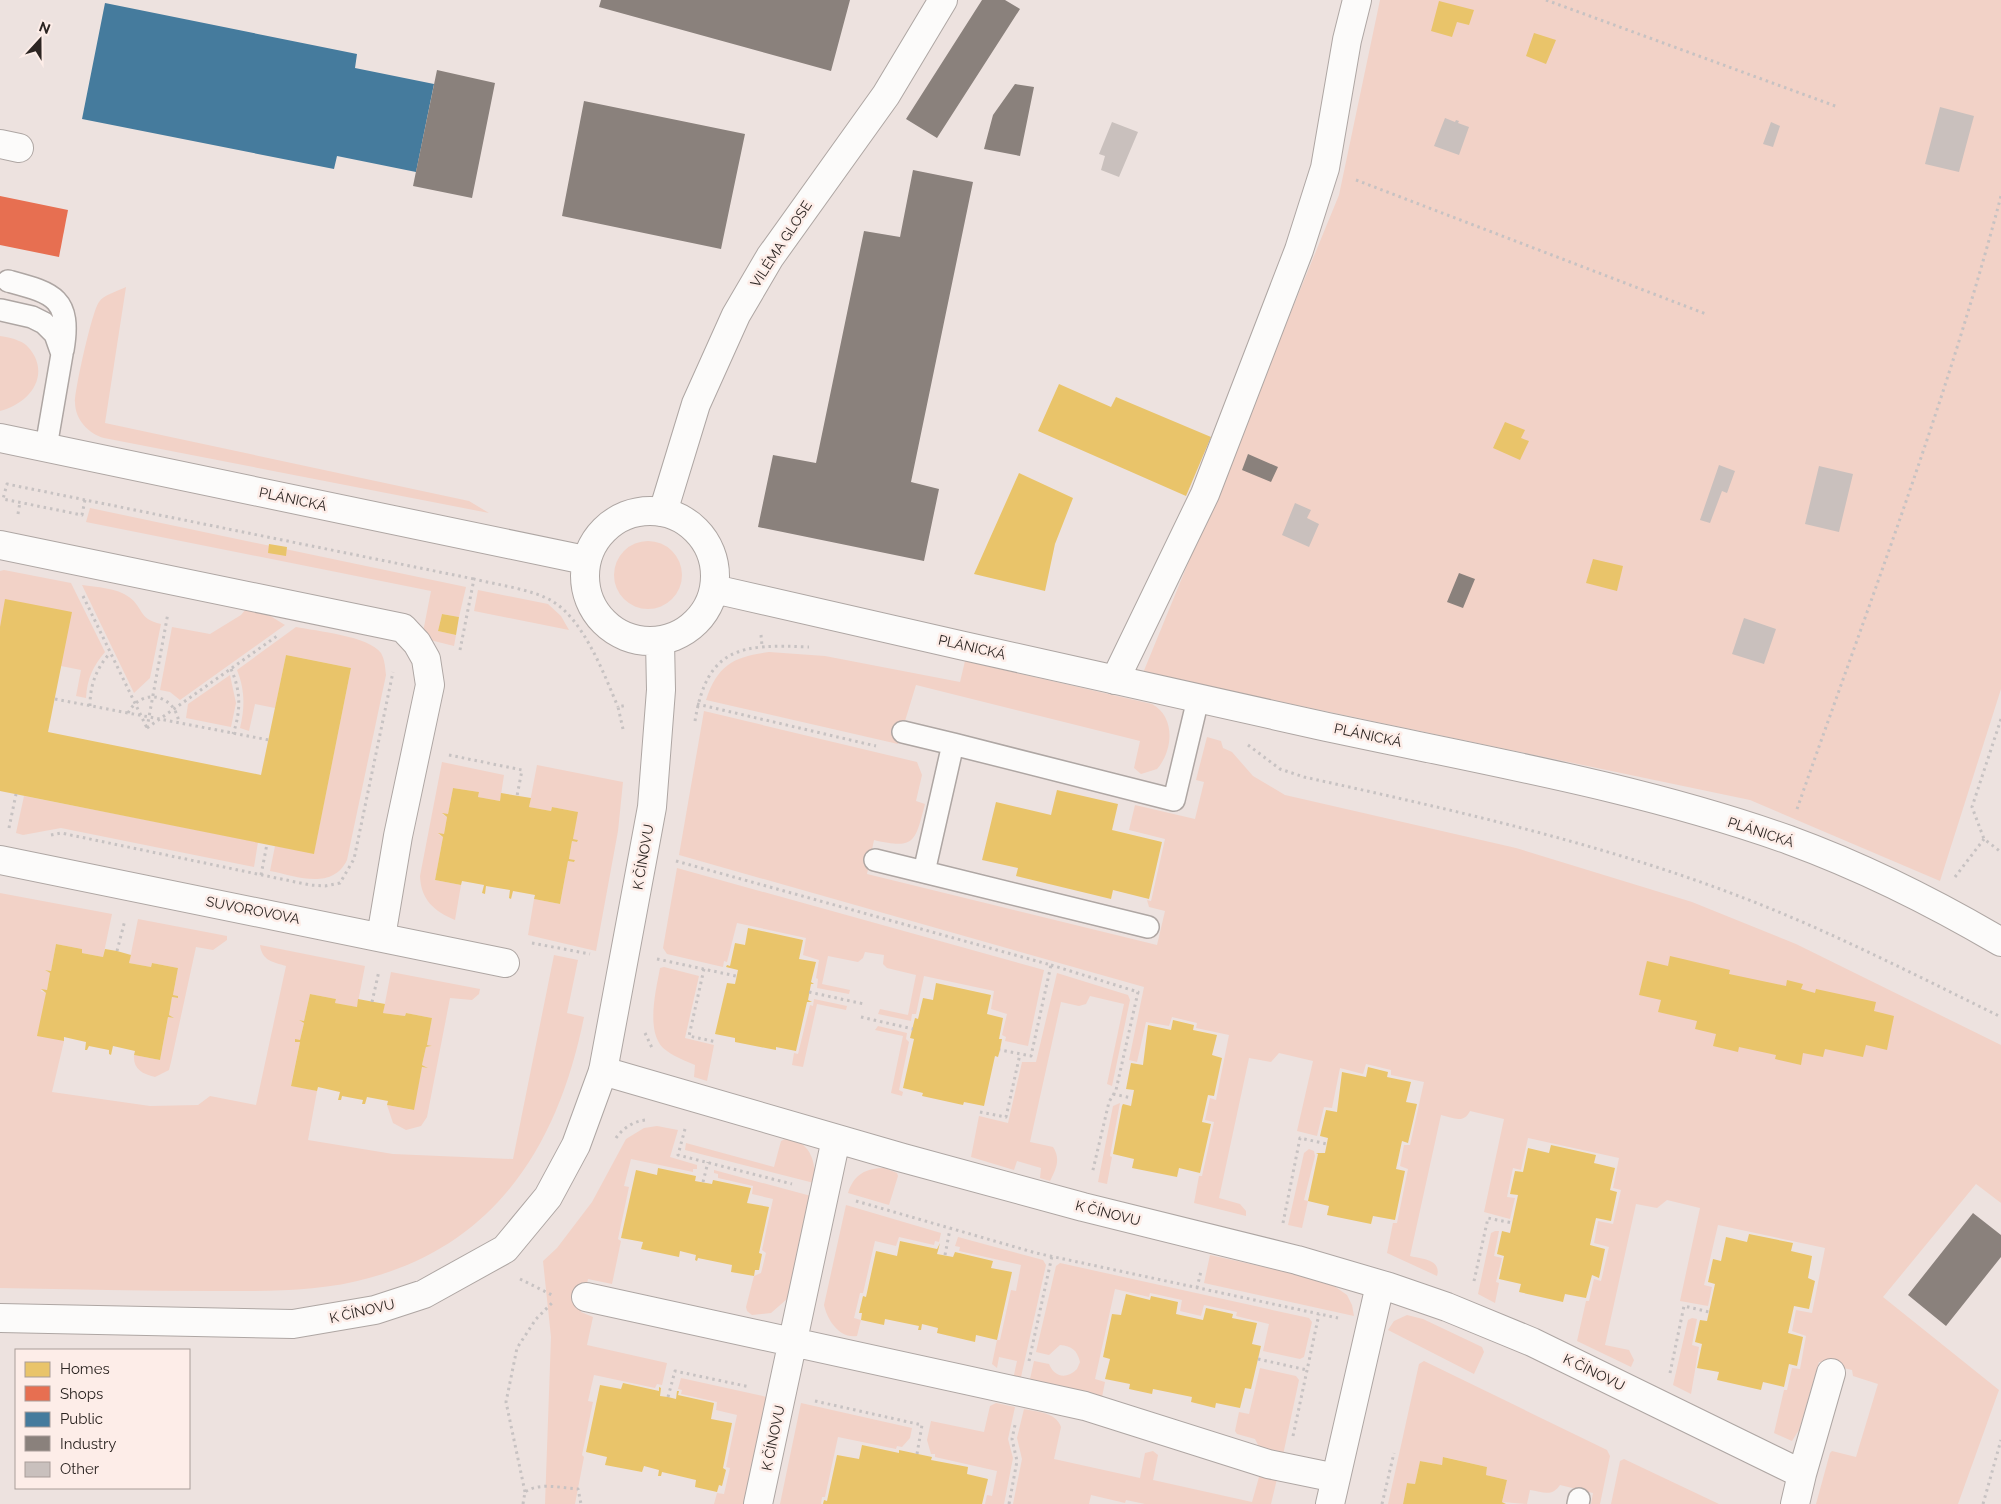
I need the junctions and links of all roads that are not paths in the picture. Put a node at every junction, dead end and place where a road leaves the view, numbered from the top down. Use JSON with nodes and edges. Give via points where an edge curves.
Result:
{"nodes":[{"id":1,"x":943,"y":0,"type":"edge"},
{"id":2,"x":1357,"y":0,"type":"edge"},
{"id":3,"x":8,"y":282,"type":"dead end"},
{"id":4,"x":1,"y":310,"type":"dead end"},
{"id":5,"x":62,"y":354,"type":"junction"},
{"id":6,"x":0,"y":438,"type":"edge"},
{"id":7,"x":46,"y":447,"type":"junction"},
{"id":8,"x":663,"y":512,"type":"junction"},
{"id":9,"x":0,"y":545,"type":"edge"},
{"id":10,"x":585,"y":560,"type":"junction"},
{"id":11,"x":714,"y":589,"type":"junction"},
{"id":12,"x":660,"y":641,"type":"junction"},
{"id":13,"x":1115,"y":680,"type":"junction"},
{"id":14,"x":1198,"y":699,"type":"junction"},
{"id":15,"x":903,"y":732,"type":"dead end"},
{"id":16,"x":953,"y":744,"type":"junction"},
{"id":17,"x":3,"y":848,"type":"edge"},
{"id":18,"x":875,"y":860,"type":"dead end"},
{"id":19,"x":924,"y":872,"type":"junction"},
{"id":20,"x":1148,"y":927,"type":"dead end"},
{"id":21,"x":2001,"y":942,"type":"edge"},
{"id":22,"x":381,"y":950,"type":"junction"},
{"id":23,"x":505,"y":963,"type":"dead end"},
{"id":24,"x":603,"y":1070,"type":"junction"},
{"id":25,"x":836,"y":1139,"type":"junction"},
{"id":26,"x":1380,"y":1285,"type":"junction"},
{"id":27,"x":586,"y":1298,"type":"dead end"},
{"id":28,"x":0,"y":1318,"type":"edge"},
{"id":29,"x":794,"y":1342,"type":"junction"},
{"id":30,"x":1831,"y":1373,"type":"dead end"},
{"id":31,"x":1802,"y":1474,"type":"junction"},
{"id":32,"x":1336,"y":1478,"type":"junction"},
{"id":33,"x":758,"y":1504,"type":"edge"},
{"id":34,"x":1330,"y":1504,"type":"edge"},
{"id":35,"x":1795,"y":1504,"type":"edge"}],
"edges":[{"from":1,"to":8,"type":"street","name":"VILÉMA GLOSE","via":[[886,95],[770,257],[736,314],[696,404]]},
{"from":2,"to":13,"type":"street","via":[[1325,168],[1299,250],[1205,494]]},
{"from":3,"to":5,"type":"lane","via":[[45,291],[60,305],[66,328]]},
{"from":4,"to":5,"type":"lane","via":[[44,323],[55,334]]},
{"from":5,"to":7,"type":"lane"},
{"from":6,"to":7,"type":"street","name":"PLÁNICKÁ"},
{"from":7,"to":10,"type":"street","name":"PLÁNICKÁ"},
{"from":8,"to":10,"type":"street","via":[[638,511],[614,520],[596,537]]},
{"from":8,"to":11,"type":"street","via":[[686,521],[704,539],[714,563]]},
{"from":9,"to":22,"type":"street","via":[[403,628],[426,659],[429,680],[398,836]]},
{"from":10,"to":12,"type":"street","via":[[584,586],[593,610],[610,630],[634,640]]},
{"from":11,"to":12,"type":"street","via":[[708,607],[696,624],[679,635]]},
{"from":11,"to":13,"type":"street","name":"PLÁNICKÁ"},
{"from":12,"to":24,"type":"street","name":"K ČÍNOVU","via":[[660,699],[652,807]]},
{"from":13,"to":14,"type":"street","name":"PLÁNICKÁ"},
{"from":14,"to":16,"type":"lane","via":[[1174,800]]},
{"from":14,"to":21,"type":"street","name":"PLÁNICKÁ","via":[[1564,778],[1682,807],[1786,840],[1855,867],[1936,904]]},
{"from":15,"to":16,"type":"lane"},
{"from":16,"to":19,"type":"lane"},
{"from":17,"to":22,"type":"street","name":"SUVOROVOVA"},
{"from":18,"to":19,"type":"lane"},
{"from":19,"to":20,"type":"lane"},
{"from":22,"to":23,"type":"street","name":"SUVOROVOVA"},
{"from":24,"to":25,"type":"street","name":"K ČÍNOVU"},
{"from":24,"to":28,"type":"street","name":"K ČÍNOVU","via":[[576,1146],[548,1197],[505,1250],[424,1294],[375,1310],[293,1324]]},
{"from":25,"to":26,"type":"street","name":"K ČÍNOVU","via":[[1072,1204],[1298,1260]]},
{"from":25,"to":29,"type":"street","name":"K ČÍNOVU"},
{"from":26,"to":31,"type":"street","name":"K ČÍNOVU","via":[[1447,1307],[1532,1342]]},
{"from":26,"to":32,"type":"street"},
{"from":27,"to":29,"type":"street"},
{"from":29,"to":32,"type":"street","via":[[1085,1406],[1268,1464]]},
{"from":29,"to":33,"type":"street","name":"K ČÍNOVU"},
{"from":30,"to":31,"type":"street"},
{"from":31,"to":35,"type":"street"},
{"from":32,"to":34,"type":"street"}]}
